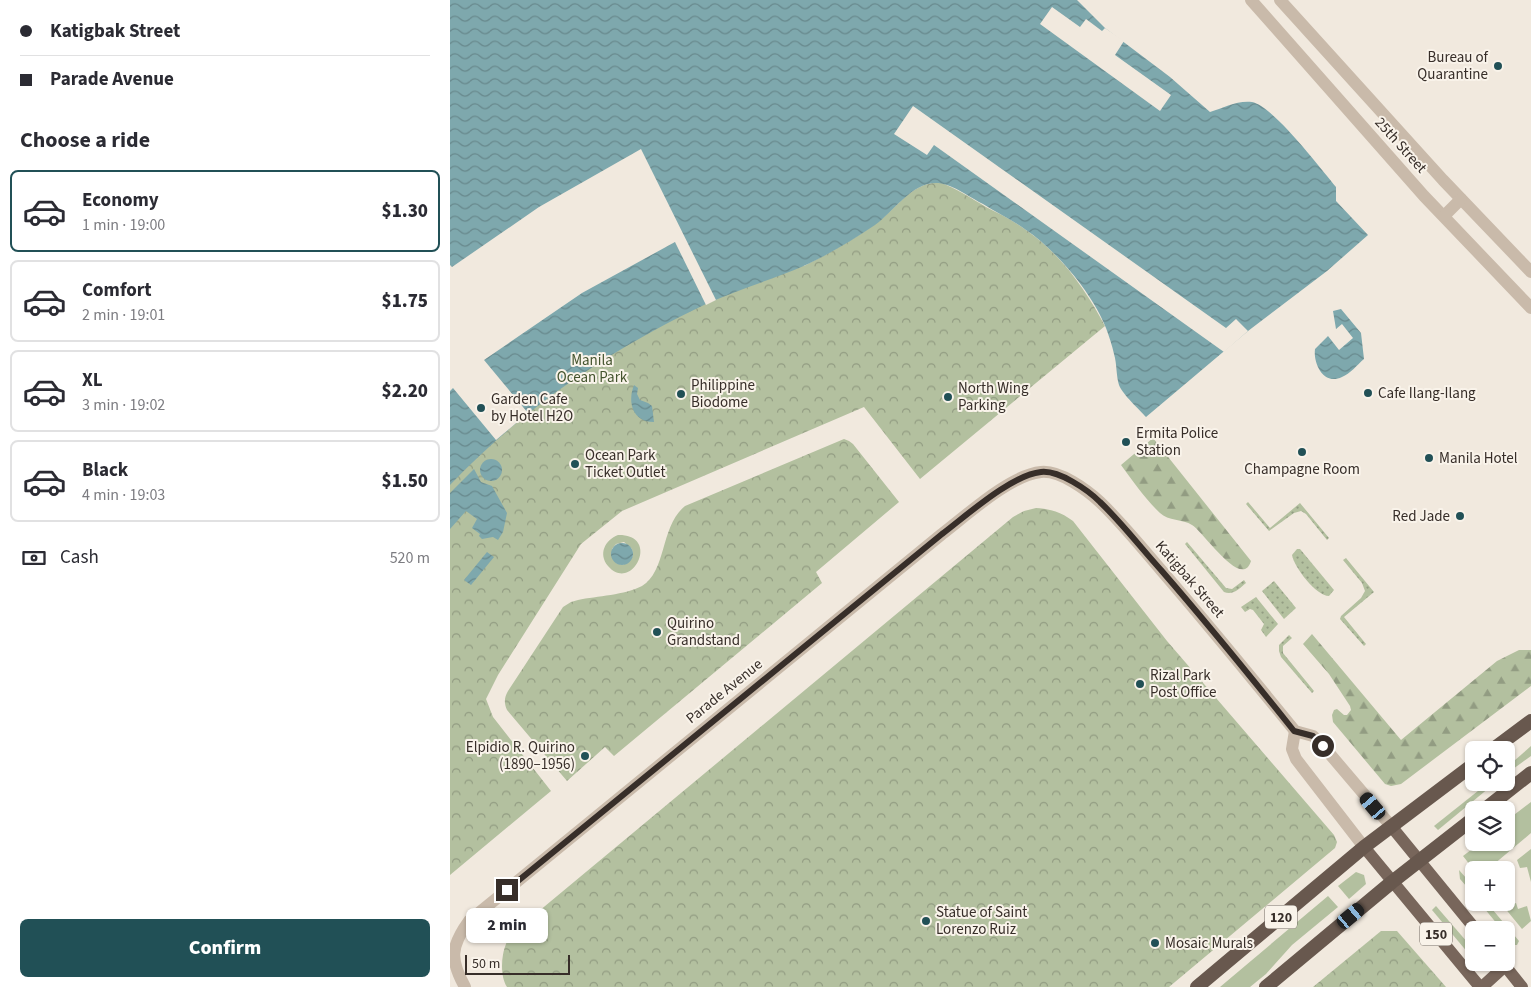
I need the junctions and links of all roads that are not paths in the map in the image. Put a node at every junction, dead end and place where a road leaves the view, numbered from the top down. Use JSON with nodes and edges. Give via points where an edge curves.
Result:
{"nodes":[{"id":1,"x":1251,"y":0,"type":"edge"},
{"id":2,"x":1280,"y":0,"type":"edge"},
{"id":3,"x":1461,"y":199,"type":"junction"},
{"id":4,"x":1444,"y":216,"type":"junction"},
{"id":5,"x":1531,"y":272,"type":"edge"},
{"id":6,"x":1531,"y":308,"type":"edge"},
{"id":7,"x":1042,"y":472,"type":"joint"},
{"id":8,"x":1531,"y":721,"type":"edge"},
{"id":9,"x":1294,"y":731,"type":"junction"},
{"id":10,"x":1504,"y":741,"type":"edge"},
{"id":11,"x":1465,"y":771,"type":"edge"},
{"id":12,"x":1531,"y":773,"type":"edge"},
{"id":13,"x":1495,"y":801,"type":"edge"},
{"id":14,"x":1465,"y":825,"type":"edge"},
{"id":15,"x":1391,"y":826,"type":"junction"},
{"id":16,"x":1364,"y":847,"type":"junction"},
{"id":17,"x":1420,"y":860,"type":"junction"},
{"id":18,"x":1392,"y":882,"type":"junction"},
{"id":19,"x":1469,"y":921,"type":"edge"},
{"id":20,"x":1497,"y":971,"type":"edge"},
{"id":21,"x":1509,"y":971,"type":"edge"},
{"id":22,"x":465,"y":987,"type":"edge"},
{"id":23,"x":1197,"y":987,"type":"edge"},
{"id":24,"x":1266,"y":987,"type":"edge"},
{"id":25,"x":1481,"y":987,"type":"edge"},
{"id":26,"x":1522,"y":987,"type":"edge"}],
"edges":[{"from":1,"to":4,"type":"street","name":"25th Street"},
{"from":2,"to":3,"type":"street","name":"25th Street"},
{"from":3,"to":4,"type":"street"},
{"from":3,"to":5,"type":"street","name":"25th Street"},
{"from":4,"to":6,"type":"street","name":"25th Street"},
{"from":7,"to":9,"type":"street","name":"Katigbak Street","via":[[1065,478],[1100,502],[1206,622]]},
{"from":7,"to":22,"type":"street","name":"Parade Avenue","via":[[1023,476],[969,514],[469,921],[453,949],[452,961]]},
{"from":8,"to":10,"type":"highway"},
{"from":9,"to":15,"type":"street","name":"Katigbak Street","via":[[1313,736]]},
{"from":9,"to":16,"type":"street","via":[[1292,749],[1296,759]]},
{"from":11,"to":15,"type":"highway","number":"120"},
{"from":12,"to":13,"type":"highway"},
{"from":14,"to":17,"type":"highway"},
{"from":15,"to":16,"type":"highway","number":"120"},
{"from":15,"to":17,"type":"main road","number":"150"},
{"from":16,"to":18,"type":"main road","number":"150"},
{"from":16,"to":23,"type":"highway","number":"120"},
{"from":17,"to":18,"type":"highway"},
{"from":17,"to":19,"type":"main road","number":"150"},
{"from":18,"to":24,"type":"highway"},
{"from":18,"to":25,"type":"main road","number":"150"},
{"from":20,"to":25,"type":"main road"},
{"from":21,"to":26,"type":"main road"}]}
